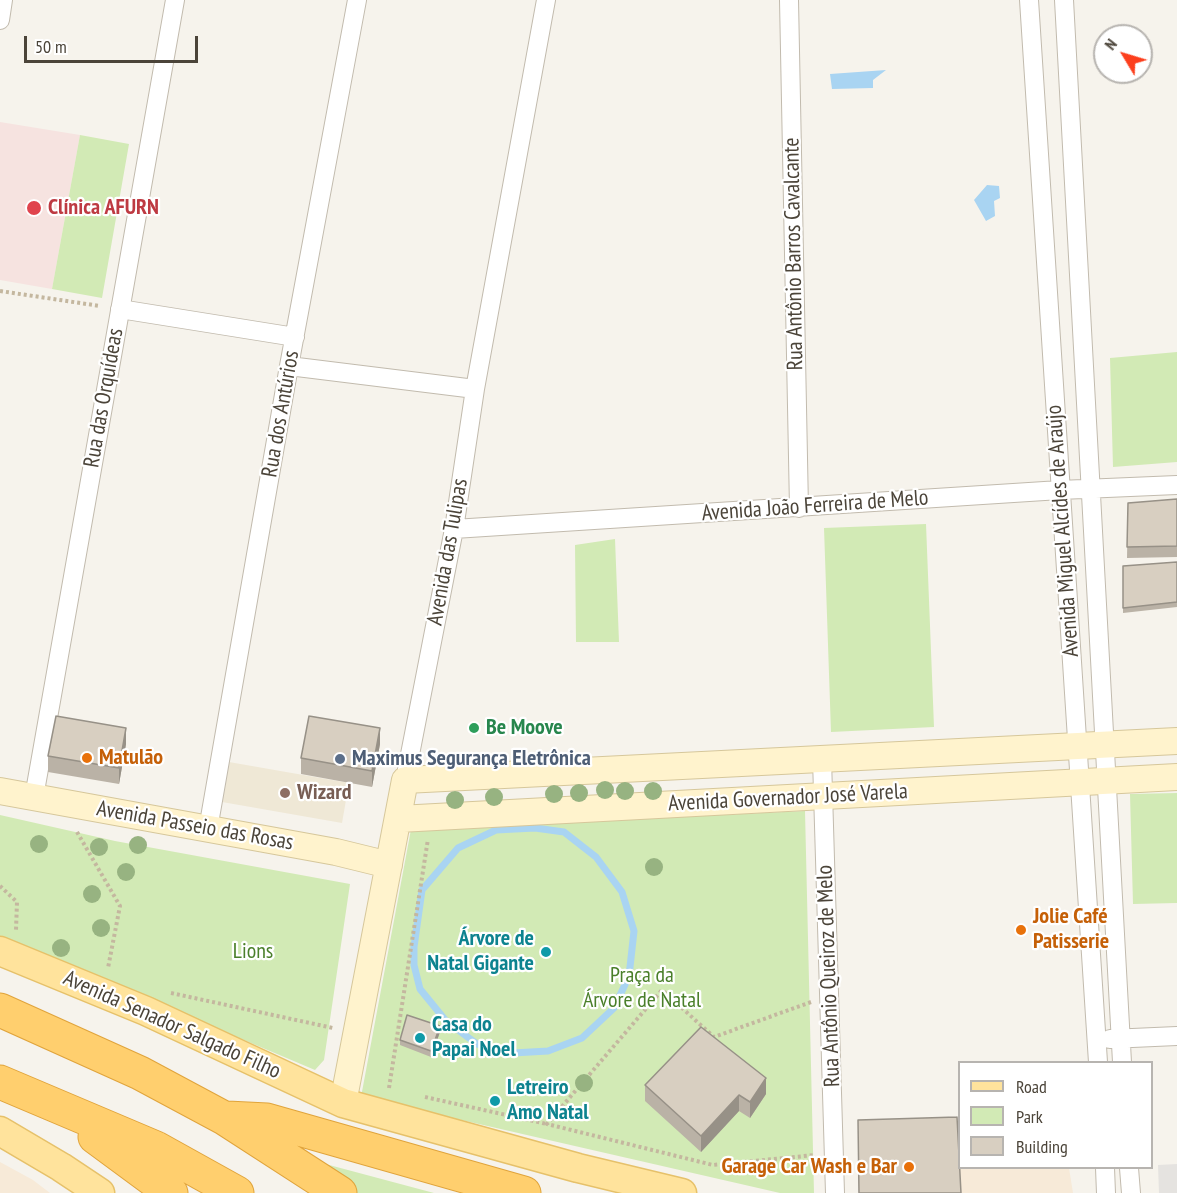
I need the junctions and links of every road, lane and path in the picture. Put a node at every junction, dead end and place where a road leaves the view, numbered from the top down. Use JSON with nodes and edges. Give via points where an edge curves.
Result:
{"nodes":[{"id":1,"x":3,"y":0,"type":"edge"},
{"id":2,"x":175,"y":0,"type":"edge"},
{"id":3,"x":357,"y":0,"type":"edge"},
{"id":4,"x":546,"y":0,"type":"edge"},
{"id":5,"x":789,"y":0,"type":"edge"},
{"id":6,"x":1029,"y":0,"type":"edge"},
{"id":7,"x":1064,"y":0,"type":"edge"},
{"id":8,"x":0,"y":20,"type":"edge"},
{"id":9,"x":0,"y":291,"type":"edge"},
{"id":10,"x":120,"y":309,"type":"junction"},
{"id":11,"x":295,"y":337,"type":"junction"},
{"id":12,"x":289,"y":366,"type":"junction"},
{"id":13,"x":475,"y":389,"type":"junction"},
{"id":14,"x":1177,"y":485,"type":"edge"},
{"id":15,"x":1091,"y":489,"type":"junction"},
{"id":16,"x":1060,"y":490,"type":"junction"},
{"id":17,"x":799,"y":508,"type":"junction"},
{"id":18,"x":454,"y":529,"type":"junction"},
{"id":19,"x":1177,"y":741,"type":"edge"},
{"id":20,"x":1077,"y":746,"type":"junction"},
{"id":21,"x":1103,"y":746,"type":"junction"},
{"id":22,"x":822,"y":759,"type":"junction"},
{"id":23,"x":1177,"y":777,"type":"edge"},
{"id":24,"x":405,"y":780,"type":"junction"},
{"id":25,"x":1106,"y":781,"type":"junction"},
{"id":26,"x":1081,"y":783,"type":"junction"},
{"id":27,"x":0,"y":791,"type":"edge"},
{"id":28,"x":824,"y":796,"type":"junction"},
{"id":29,"x":34,"y":797,"type":"junction"},
{"id":30,"x":399,"y":819,"type":"junction"},
{"id":31,"x":208,"y":829,"type":"junction"},
{"id":32,"x":76,"y":832,"type":"dead end"},
{"id":33,"x":429,"y":838,"type":"dead end"},
{"id":34,"x":389,"y":865,"type":"junction"},
{"id":35,"x":0,"y":886,"type":"edge"},
{"id":36,"x":5,"y":953,"type":"edge"},
{"id":37,"x":106,"y":978,"type":"dead end"},
{"id":38,"x":162,"y":991,"type":"dead end"},
{"id":39,"x":0,"y":1010,"type":"edge"},
{"id":40,"x":814,"y":1013,"type":"dead end"},
{"id":41,"x":357,"y":1032,"type":"junction"},
{"id":42,"x":1177,"y":1036,"type":"edge"},
{"id":43,"x":1121,"y":1039,"type":"junction"},
{"id":44,"x":1097,"y":1040,"type":"junction"},
{"id":45,"x":1098,"y":1061,"type":"edge"},
{"id":46,"x":1122,"y":1061,"type":"edge"},
{"id":47,"x":0,"y":1082,"type":"edge"},
{"id":48,"x":399,"y":1091,"type":"dead end"},
{"id":49,"x":422,"y":1096,"type":"dead end"},
{"id":50,"x":37,"y":1097,"type":"junction"},
{"id":51,"x":343,"y":1103,"type":"junction"},
{"id":52,"x":224,"y":1118,"type":"junction"},
{"id":53,"x":548,"y":1124,"type":"junction"},
{"id":54,"x":0,"y":1131,"type":"edge"},
{"id":55,"x":811,"y":1144,"type":"dead end"},
{"id":56,"x":834,"y":1154,"type":"junction"},
{"id":57,"x":811,"y":1156,"type":"junction"},
{"id":58,"x":1105,"y":1169,"type":"edge"},
{"id":59,"x":1129,"y":1169,"type":"edge"},
{"id":60,"x":100,"y":1193,"type":"edge"},
{"id":61,"x":171,"y":1193,"type":"edge"},
{"id":62,"x":237,"y":1193,"type":"edge"},
{"id":63,"x":340,"y":1193,"type":"edge"},
{"id":64,"x":524,"y":1193,"type":"edge"},
{"id":65,"x":682,"y":1193,"type":"edge"},
{"id":66,"x":835,"y":1193,"type":"edge"},
{"id":67,"x":1106,"y":1193,"type":"edge"},
{"id":68,"x":1131,"y":1193,"type":"edge"}],
"edges":[{"from":1,"to":8,"type":"street"},
{"from":2,"to":10,"type":"street","name":"Rua das Orquídeas"},
{"from":3,"to":11,"type":"street","name":"Rua dos Antúrios"},
{"from":4,"to":13,"type":"street","name":"Avenida das Tulipas"},
{"from":5,"to":17,"type":"street","name":"Rua Antônio Barros Cavalcante"},
{"from":6,"to":16,"type":"street","name":"Avenida Miguel Alcídes de Araújo"},
{"from":7,"to":15,"type":"street","name":"Avenida Miguel Alcídes de Araújo"},
{"from":9,"to":10,"type":"path"},
{"from":10,"to":11,"type":"street"},
{"from":10,"to":29,"type":"street","name":"Rua das Orquídeas"},
{"from":11,"to":12,"type":"street","name":"Rua dos Antúrios"},
{"from":12,"to":13,"type":"street"},
{"from":12,"to":31,"type":"street","name":"Rua dos Antúrios"},
{"from":13,"to":18,"type":"street","name":"Avenida das Tulipas"},
{"from":14,"to":15,"type":"street","name":"Avenida João Ferreira de Melo"},
{"from":15,"to":16,"type":"street","name":"Avenida João Ferreira de Melo"},
{"from":15,"to":21,"type":"street","name":"Avenida Miguel Alcídes de Araújo"},
{"from":16,"to":17,"type":"street","name":"Avenida João Ferreira de Melo"},
{"from":16,"to":20,"type":"street","name":"Avenida Miguel Alcídes de Araújo"},
{"from":17,"to":18,"type":"street","name":"Avenida João Ferreira de Melo"},
{"from":18,"to":24,"type":"street","name":"Avenida das Tulipas"},
{"from":19,"to":21,"type":"street","name":"Avenida Governador José Varela"},
{"from":20,"to":21,"type":"street","name":"Avenida Governador José Varela"},
{"from":20,"to":22,"type":"street","name":"Avenida Governador José Varela"},
{"from":20,"to":26,"type":"street","name":"Avenida Miguel Alcídes de Araújo"},
{"from":21,"to":25,"type":"street","name":"Avenida Miguel Alcídes de Araújo"},
{"from":22,"to":24,"type":"street","name":"Avenida Governador José Varela"},
{"from":22,"to":28,"type":"street","name":"Rua Antônio Queiroz de Melo"},
{"from":23,"to":25,"type":"street","name":"Avenida Governador José Varela"},
{"from":24,"to":30,"type":"street","name":"Avenida das Tulipas"},
{"from":25,"to":26,"type":"street","name":"Avenida Governador José Varela"},
{"from":25,"to":43,"type":"street","name":"Avenida Miguel Alcídes de Araújo"},
{"from":26,"to":28,"type":"street","name":"Avenida Governador José Varela"},
{"from":26,"to":44,"type":"street","name":"Avenida Miguel Alcídes de Araújo"},
{"from":27,"to":29,"type":"street","name":"Avenida Passeio das Rosas"},
{"from":28,"to":30,"type":"street","name":"Avenida Governador José Varela"},
{"from":28,"to":56,"type":"street","name":"Rua Antônio Queiroz de Melo"},
{"from":29,"to":31,"type":"street","name":"Avenida Passeio das Rosas"},
{"from":30,"to":34,"type":"street","name":"Avenida das Tulipas"},
{"from":31,"to":34,"type":"street","name":"Avenida Passeio das Rosas"},
{"from":32,"to":37,"type":"path","via":[[120,906]]},
{"from":33,"to":48,"type":"path","via":[[387,1088]]},
{"from":34,"to":41,"type":"street","name":"Avenida das Tulipas"},
{"from":35,"to":36,"type":"path","via":[[17,902],[15,934]]},
{"from":36,"to":51,"type":"main road","name":"Avenida Senador Salgado Filho","via":[[146,1011]]},
{"from":38,"to":41,"type":"path"},
{"from":39,"to":52,"type":"highway","via":[[140,1072]]},
{"from":40,"to":53,"type":"path","via":[[814,1001],[714,1037],[662,990]]},
{"from":41,"to":51,"type":"street","name":"Avenida das Tulipas"},
{"from":42,"to":43,"type":"street"},
{"from":43,"to":44,"type":"street"},
{"from":43,"to":46,"type":"street","name":"Avenida Miguel Alcídes de Araújo"},
{"from":44,"to":45,"type":"street","name":"Avenida Miguel Alcídes de Araújo"},
{"from":47,"to":50,"type":"highway"},
{"from":49,"to":53,"type":"path"},
{"from":50,"to":61,"type":"highway"},
{"from":50,"to":62,"type":"highway","via":[[156,1148]]},
{"from":51,"to":65,"type":"main road","name":"Avenida Senador Salgado Filho"},
{"from":52,"to":63,"type":"highway"},
{"from":52,"to":64,"type":"highway","via":[[267,1120]]},
{"from":53,"to":57,"type":"path","via":[[713,1165]]},
{"from":54,"to":60,"type":"main road"},
{"from":55,"to":57,"type":"path"},
{"from":56,"to":57,"type":"path"},
{"from":56,"to":66,"type":"street","name":"Rua Antônio Queiroz de Melo"},
{"from":58,"to":67,"type":"street"},
{"from":59,"to":68,"type":"street"}]}
